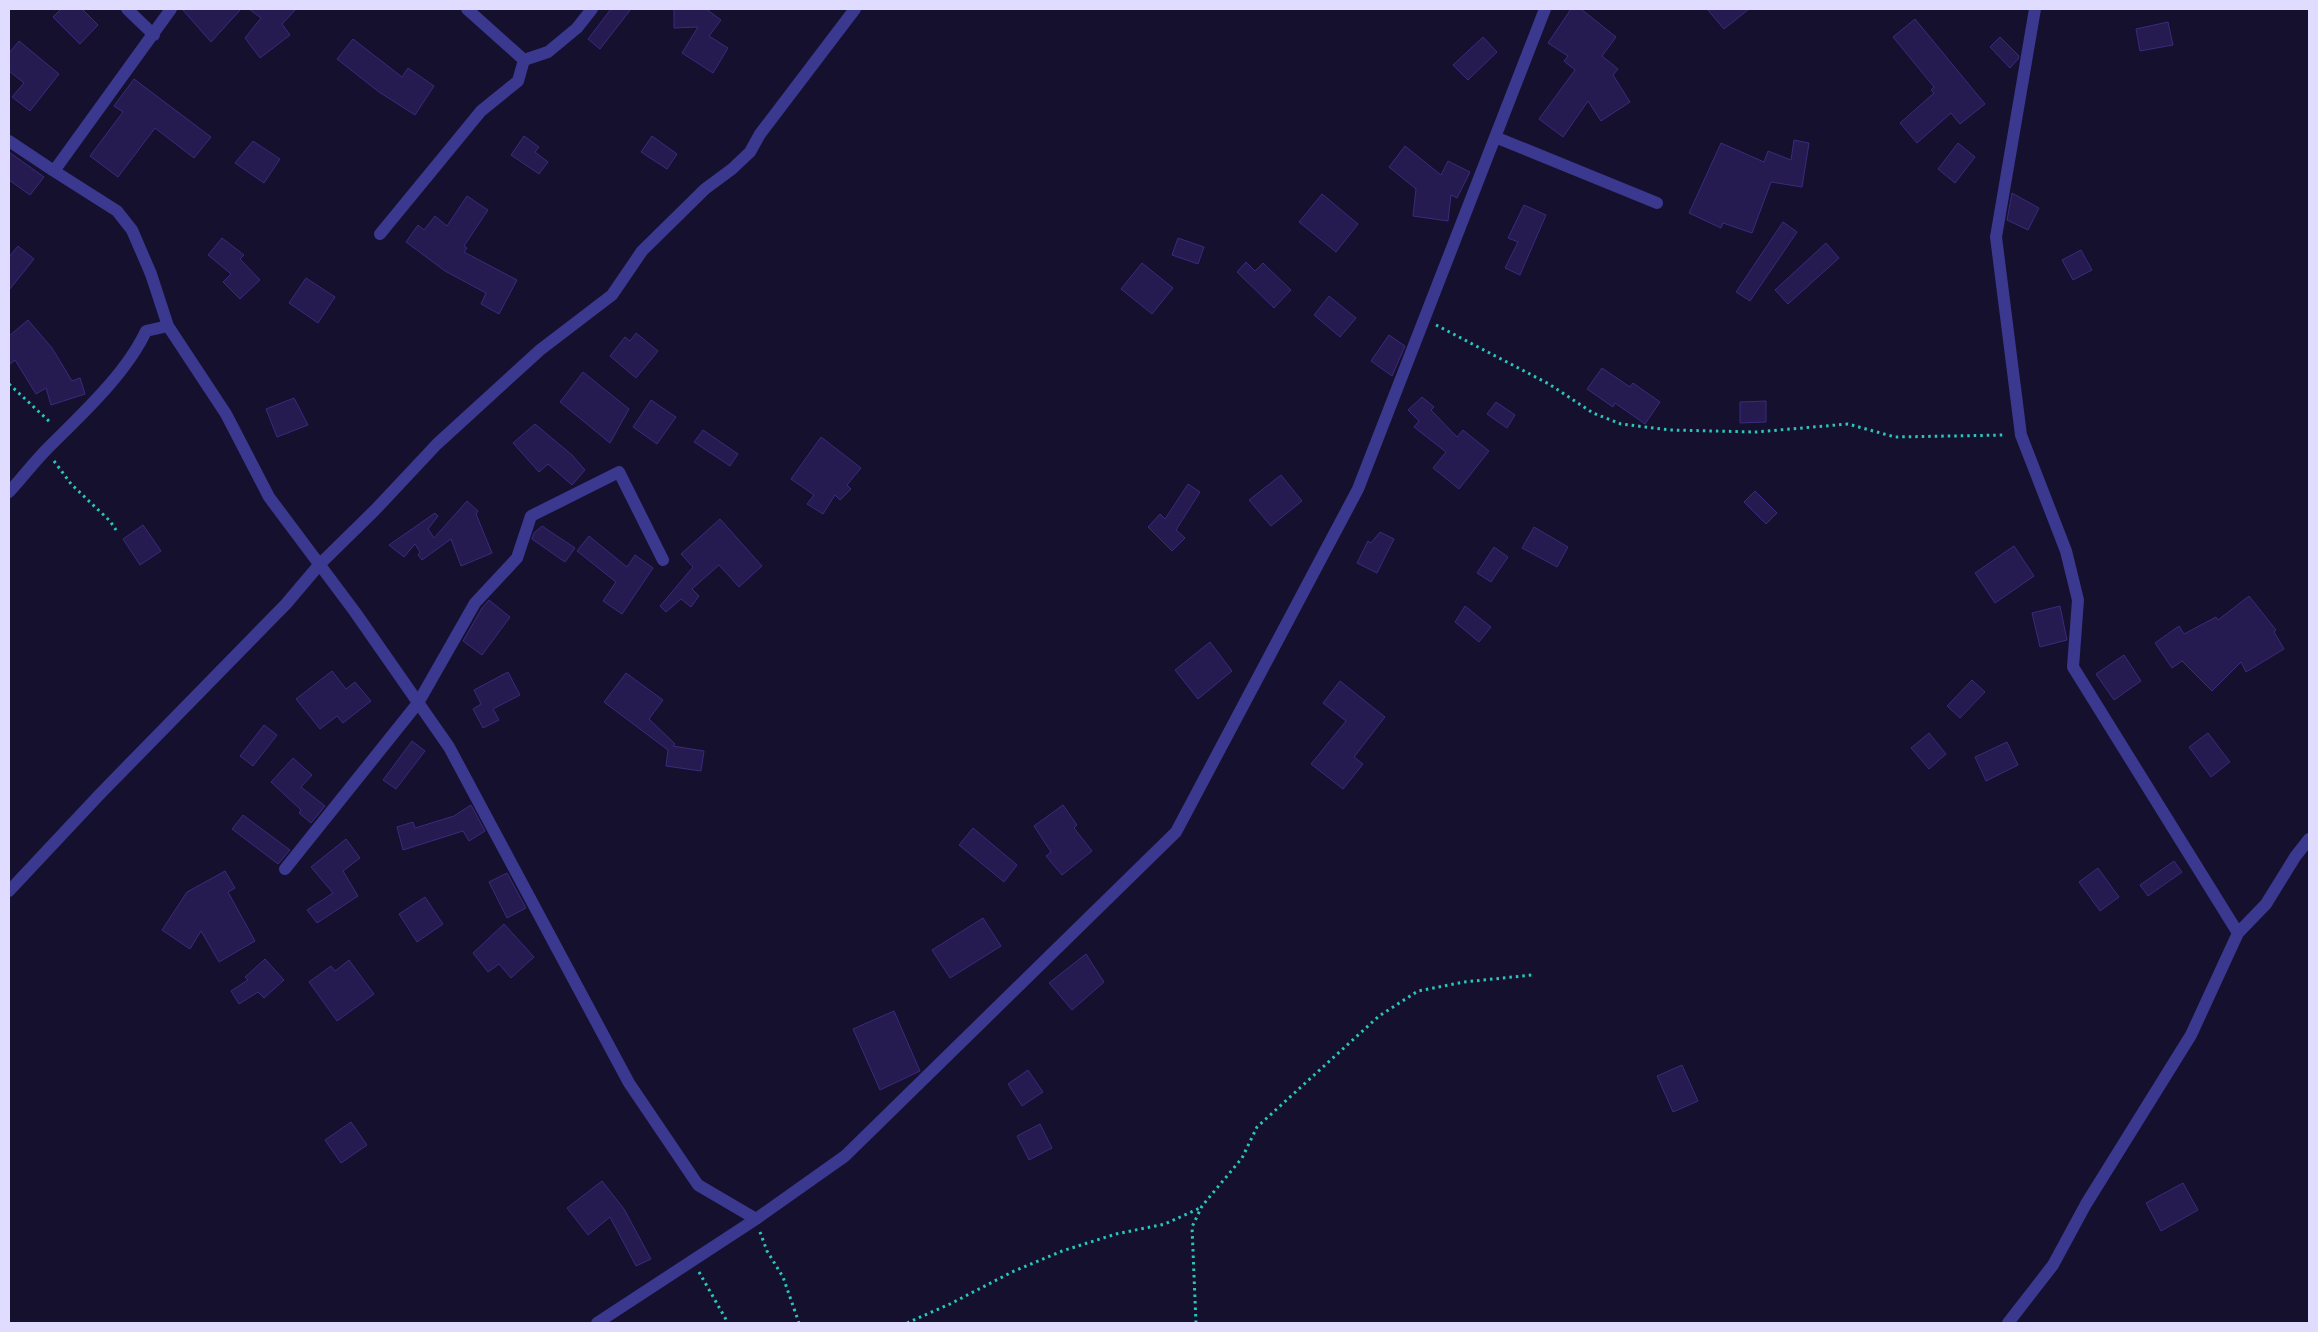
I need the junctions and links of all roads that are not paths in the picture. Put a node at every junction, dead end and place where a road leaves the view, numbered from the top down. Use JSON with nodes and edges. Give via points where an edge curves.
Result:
{"nodes":[{"id":1,"x":127,"y":9,"type":"edge"},
{"id":2,"x":172,"y":9,"type":"edge"},
{"id":3,"x":467,"y":9,"type":"edge"},
{"id":4,"x":592,"y":9,"type":"edge"},
{"id":5,"x":855,"y":9,"type":"edge"},
{"id":6,"x":1545,"y":9,"type":"edge"},
{"id":7,"x":2034,"y":9,"type":"edge"},
{"id":8,"x":154,"y":35,"type":"junction"},
{"id":9,"x":524,"y":60,"type":"junction"},
{"id":10,"x":1495,"y":137,"type":"junction"},
{"id":11,"x":9,"y":141,"type":"edge"},
{"id":12,"x":54,"y":171,"type":"junction"},
{"id":13,"x":1658,"y":203,"type":"dead end"},
{"id":14,"x":380,"y":234,"type":"dead end"},
{"id":15,"x":168,"y":326,"type":"junction"},
{"id":16,"x":9,"y":492,"type":"edge"},
{"id":17,"x":663,"y":560,"type":"dead end"},
{"id":18,"x":320,"y":565,"type":"junction"},
{"id":19,"x":418,"y":703,"type":"junction"},
{"id":20,"x":2309,"y":839,"type":"edge"},
{"id":21,"x":285,"y":869,"type":"dead end"},
{"id":22,"x":9,"y":891,"type":"edge"},
{"id":23,"x":2238,"y":932,"type":"junction"},
{"id":24,"x":756,"y":1219,"type":"junction"},
{"id":25,"x":597,"y":1323,"type":"edge"},
{"id":26,"x":2008,"y":1323,"type":"edge"}],
"edges":[{"from":1,"to":8,"type":"street"},
{"from":2,"to":8,"type":"street"},
{"from":3,"to":9,"type":"street"},
{"from":4,"to":9,"type":"street","via":[[577,28],[548,52]]},
{"from":5,"to":18,"type":"street","via":[[760,134],[750,152],[705,188],[642,251],[612,295],[534,356],[437,444]]},
{"from":6,"to":10,"type":"street"},
{"from":7,"to":23,"type":"street","via":[[1996,237],[2021,435],[2066,551],[2078,600],[2073,667]]},
{"from":8,"to":12,"type":"street"},
{"from":9,"to":14,"type":"street","via":[[518,81],[480,111]]},
{"from":10,"to":13,"type":"street"},
{"from":10,"to":24,"type":"street","via":[[1358,489],[1176,832],[845,1156]]},
{"from":11,"to":12,"type":"street"},
{"from":12,"to":15,"type":"street","via":[[117,211],[132,230]]},
{"from":15,"to":16,"type":"street","via":[[146,331],[138,348],[83,414]]},
{"from":15,"to":18,"type":"street","via":[[226,414],[269,497]]},
{"from":17,"to":19,"type":"street","via":[[619,472],[531,516],[517,558],[474,603]]},
{"from":18,"to":19,"type":"street"},
{"from":18,"to":22,"type":"street"},
{"from":19,"to":21,"type":"street"},
{"from":19,"to":24,"type":"street","via":[[449,747],[629,1083],[698,1185]]},
{"from":20,"to":23,"type":"street","via":[[2266,904]]},
{"from":23,"to":26,"type":"street","via":[[2191,1035],[2052,1265]]},
{"from":24,"to":25,"type":"street"}]}
